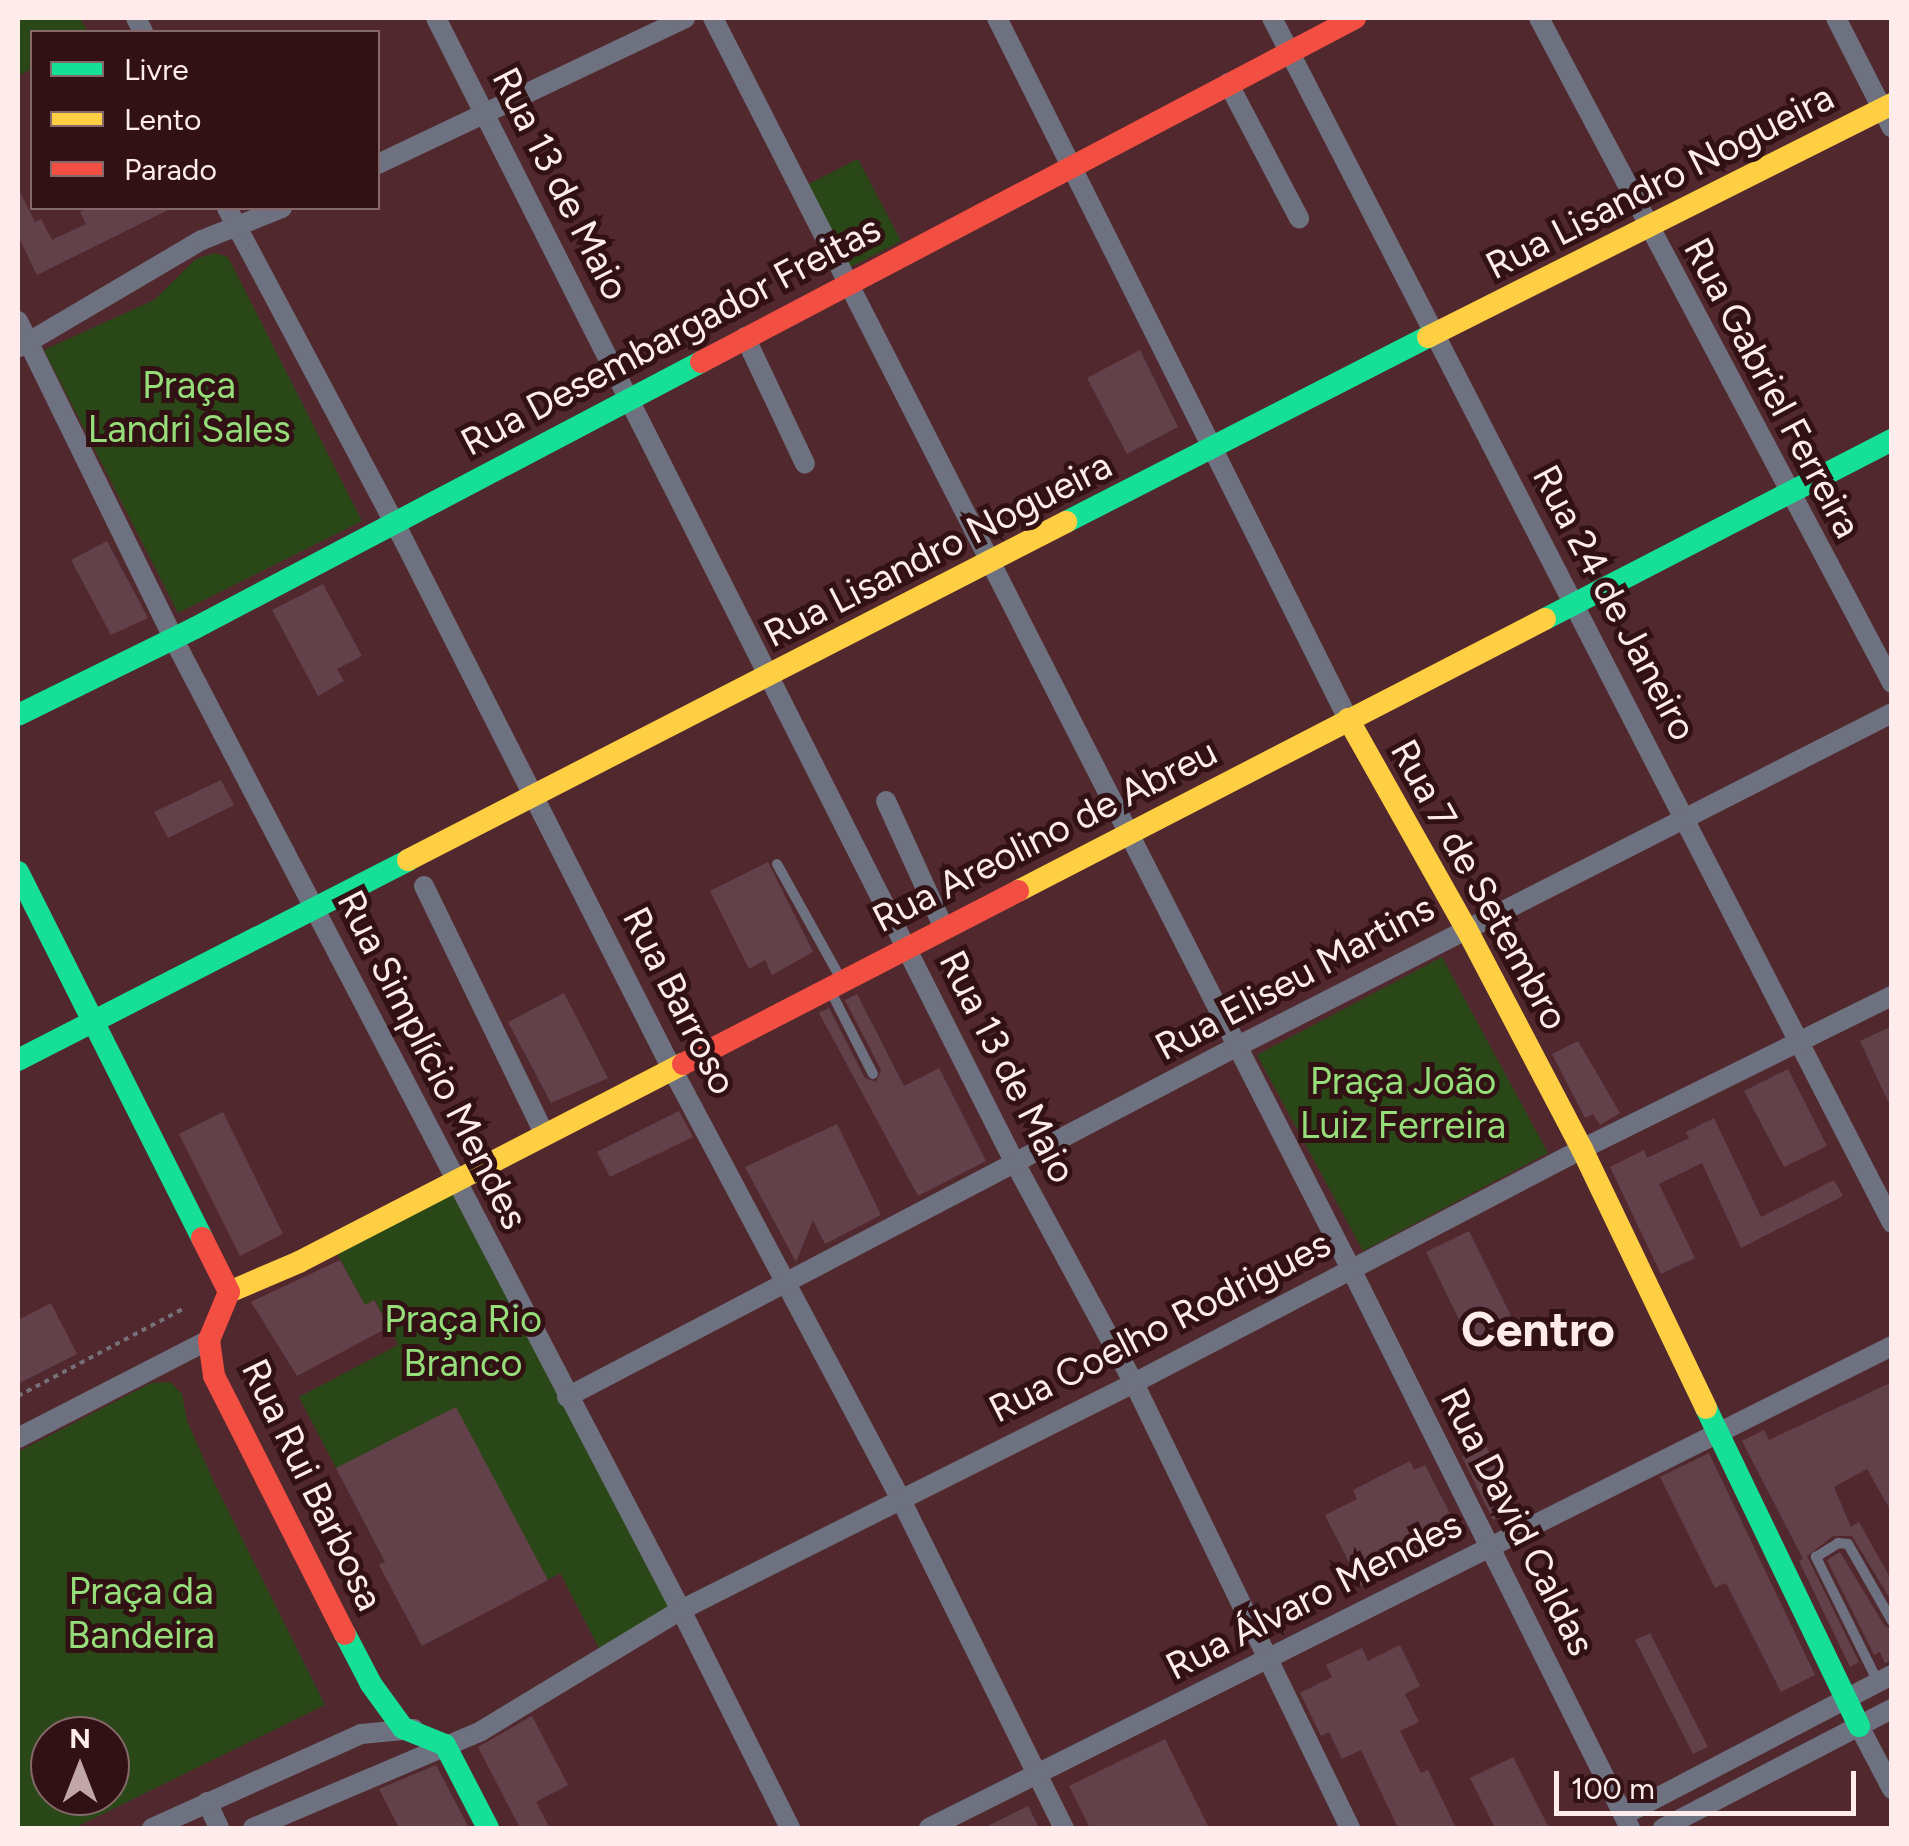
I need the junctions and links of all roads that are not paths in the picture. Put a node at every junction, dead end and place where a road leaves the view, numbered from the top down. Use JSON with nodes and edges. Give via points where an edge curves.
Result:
{"nodes":[{"id":1,"x":436,"y":18,"type":"edge"},
{"id":2,"x":685,"y":18,"type":"edge"},
{"id":3,"x":713,"y":18,"type":"edge"},
{"id":4,"x":997,"y":18,"type":"edge"},
{"id":5,"x":1272,"y":18,"type":"edge"},
{"id":6,"x":1356,"y":18,"type":"edge"},
{"id":7,"x":1538,"y":18,"type":"edge"},
{"id":8,"x":1836,"y":18,"type":"edge"},
{"id":9,"x":1289,"y":50,"type":"junction"},
{"id":10,"x":1228,"y":83,"type":"junction"},
{"id":11,"x":1888,"y":114,"type":"edge"},
{"id":12,"x":484,"y":116,"type":"junction"},
{"id":13,"x":380,"y":163,"type":"edge"},
{"id":14,"x":1074,"y":165,"type":"junction"},
{"id":15,"x":228,"y":210,"type":"edge"},
{"id":16,"x":278,"y":210,"type":"edge"},
{"id":17,"x":1299,"y":218,"type":"dead end"},
{"id":18,"x":237,"y":228,"type":"junction"},
{"id":19,"x":1648,"y":229,"type":"junction"},
{"id":20,"x":849,"y":283,"type":"junction"},
{"id":21,"x":18,"y":321,"type":"edge"},
{"id":22,"x":1434,"y":334,"type":"junction"},
{"id":23,"x":745,"y":337,"type":"junction"},
{"id":24,"x":23,"y":346,"type":"edge"},
{"id":25,"x":631,"y":396,"type":"junction"},
{"id":26,"x":1892,"y":440,"type":"edge"},
{"id":27,"x":1214,"y":447,"type":"junction"},
{"id":28,"x":806,"y":464,"type":"dead end"},
{"id":29,"x":1788,"y":494,"type":"junction"},
{"id":30,"x":394,"y":521,"type":"junction"},
{"id":31,"x":988,"y":565,"type":"junction"},
{"id":32,"x":1574,"y":603,"type":"junction"},
{"id":33,"x":174,"y":638,"type":"junction"},
{"id":34,"x":771,"y":674,"type":"junction"},
{"id":35,"x":1892,"y":683,"type":"edge"},
{"id":36,"x":1892,"y":713,"type":"edge"},
{"id":37,"x":18,"y":715,"type":"edge"},
{"id":38,"x":1348,"y":719,"type":"junction"},
{"id":39,"x":536,"y":796,"type":"junction"},
{"id":40,"x":886,"y":801,"type":"dead end"},
{"id":41,"x":1687,"y":818,"type":"junction"},
{"id":42,"x":1130,"y":835,"type":"junction"},
{"id":43,"x":777,"y":864,"type":"dead end"},
{"id":44,"x":18,"y":872,"type":"edge"},
{"id":45,"x":424,"y":886,"type":"dead end"},
{"id":46,"x":312,"y":906,"type":"junction"},
{"id":47,"x":944,"y":928,"type":"junction"},
{"id":48,"x":1466,"y":928,"type":"junction"},
{"id":49,"x":906,"y":946,"type":"junction"},
{"id":50,"x":835,"y":983,"type":"junction"},
{"id":51,"x":1892,"y":996,"type":"edge"},
{"id":52,"x":92,"y":1020,"type":"junction"},
{"id":53,"x":1799,"y":1042,"type":"junction"},
{"id":54,"x":1236,"y":1046,"type":"junction"},
{"id":55,"x":18,"y":1060,"type":"edge"},
{"id":56,"x":672,"y":1067,"type":"junction"},
{"id":57,"x":873,"y":1074,"type":"dead end"},
{"id":58,"x":544,"y":1133,"type":"junction"},
{"id":59,"x":1582,"y":1148,"type":"junction"},
{"id":60,"x":1016,"y":1165,"type":"junction"},
{"id":61,"x":456,"y":1179,"type":"junction"},
{"id":62,"x":1892,"y":1223,"type":"edge"},
{"id":63,"x":1351,"y":1268,"type":"junction"},
{"id":64,"x":788,"y":1284,"type":"junction"},
{"id":65,"x":230,"y":1292,"type":"junction"},
{"id":66,"x":209,"y":1340,"type":"junction"},
{"id":67,"x":1892,"y":1346,"type":"edge"},
{"id":68,"x":1134,"y":1383,"type":"junction"},
{"id":69,"x":567,"y":1398,"type":"junction"},
{"id":70,"x":1716,"y":1432,"type":"junction"},
{"id":71,"x":18,"y":1438,"type":"edge"},
{"id":72,"x":900,"y":1498,"type":"junction"},
{"id":73,"x":1490,"y":1546,"type":"junction"},
{"id":74,"x":682,"y":1610,"type":"junction"},
{"id":75,"x":1892,"y":1621,"type":"edge"},
{"id":76,"x":1266,"y":1658,"type":"junction"},
{"id":77,"x":1885,"y":1679,"type":"edge"},
{"id":78,"x":1845,"y":1699,"type":"junction"},
{"id":79,"x":1892,"y":1709,"type":"edge"},
{"id":80,"x":1859,"y":1726,"type":"junction"},
{"id":81,"x":403,"y":1728,"type":"junction"},
{"id":82,"x":469,"y":1736,"type":"junction"},
{"id":83,"x":446,"y":1745,"type":"junction"},
{"id":84,"x":1736,"y":1758,"type":"junction"},
{"id":85,"x":1038,"y":1776,"type":"junction"},
{"id":86,"x":1749,"y":1783,"type":"junction"},
{"id":87,"x":1892,"y":1789,"type":"edge"},
{"id":88,"x":1662,"y":1795,"type":"junction"},
{"id":89,"x":207,"y":1802,"type":"junction"},
{"id":90,"x":1627,"y":1822,"type":"edge"},
{"id":91,"x":1670,"y":1825,"type":"edge"},
{"id":92,"x":152,"y":1828,"type":"edge"},
{"id":93,"x":219,"y":1828,"type":"edge"},
{"id":94,"x":252,"y":1828,"type":"edge"},
{"id":95,"x":488,"y":1828,"type":"edge"},
{"id":96,"x":790,"y":1828,"type":"edge"},
{"id":97,"x":929,"y":1828,"type":"edge"},
{"id":98,"x":1064,"y":1828,"type":"edge"},
{"id":99,"x":1350,"y":1828,"type":"edge"}],
"edges":[{"from":1,"to":12,"type":"street","name":"Rua 13 de Maio"},
{"from":2,"to":12,"type":"street"},
{"from":3,"to":20,"type":"street","name":"Rua David Caldas"},
{"from":4,"to":14,"type":"street","name":"Rua 7 de Setembro"},
{"from":5,"to":9,"type":"street","name":"Rua 24 de Janeiro"},
{"from":6,"to":9,"type":"street","name":"Rua Desembargador Freitas"},
{"from":7,"to":19,"type":"street","name":"Rua Gabriel Ferreira"},
{"from":8,"to":11,"type":"street"},
{"from":9,"to":10,"type":"street","name":"Rua Desembargador Freitas"},
{"from":9,"to":22,"type":"street","name":"Rua 24 de Janeiro"},
{"from":10,"to":14,"type":"street","name":"Rua Desembargador Freitas"},
{"from":10,"to":17,"type":"street"},
{"from":11,"to":19,"type":"street","name":"Rua Lisandro Nogueira"},
{"from":12,"to":13,"type":"street"},
{"from":12,"to":25,"type":"street","name":"Rua 13 de Maio"},
{"from":14,"to":20,"type":"street","name":"Rua Desembargador Freitas"},
{"from":14,"to":27,"type":"street","name":"Rua 7 de Setembro"},
{"from":15,"to":18,"type":"street","name":"Rua Barroso"},
{"from":16,"to":18,"type":"street"},
{"from":18,"to":24,"type":"street","via":[[202,240]]},
{"from":18,"to":30,"type":"street","name":"Rua Barroso"},
{"from":19,"to":22,"type":"street","name":"Rua Lisandro Nogueira"},
{"from":19,"to":29,"type":"street","name":"Rua Gabriel Ferreira"},
{"from":20,"to":23,"type":"street","name":"Rua Desembargador Freitas"},
{"from":20,"to":31,"type":"street","name":"Rua David Caldas"},
{"from":21,"to":24,"type":"street","name":"Rua Simplício Mendes"},
{"from":22,"to":27,"type":"street","name":"Rua Lisandro Nogueira"},
{"from":22,"to":32,"type":"street","name":"Rua 24 de Janeiro"},
{"from":23,"to":25,"type":"street","name":"Rua Desembargador Freitas"},
{"from":23,"to":28,"type":"street"},
{"from":24,"to":33,"type":"street","name":"Rua Simplício Mendes"},
{"from":25,"to":30,"type":"street","name":"Rua Desembargador Freitas"},
{"from":25,"to":34,"type":"street","name":"Rua 13 de Maio"},
{"from":26,"to":29,"type":"street","name":"Rua Areolino de Abreu"},
{"from":27,"to":31,"type":"street","name":"Rua Lisandro Nogueira"},
{"from":27,"to":38,"type":"street","name":"Rua 7 de Setembro"},
{"from":29,"to":32,"type":"street","name":"Rua Areolino de Abreu"},
{"from":29,"to":35,"type":"street","name":"Rua Gabriel Ferreira"},
{"from":30,"to":33,"type":"street","name":"Rua Desembargador Freitas"},
{"from":30,"to":39,"type":"street","name":"Rua Barroso"},
{"from":31,"to":34,"type":"street","name":"Rua Lisandro Nogueira"},
{"from":31,"to":42,"type":"street","name":"Rua David Caldas"},
{"from":32,"to":38,"type":"street","name":"Rua Areolino de Abreu"},
{"from":32,"to":41,"type":"street","name":"Rua 24 de Janeiro"},
{"from":33,"to":37,"type":"street","name":"Rua Desembargador Freitas"},
{"from":33,"to":46,"type":"street","name":"Rua Simplício Mendes"},
{"from":34,"to":39,"type":"street","name":"Rua Lisandro Nogueira"},
{"from":34,"to":49,"type":"street","name":"Rua 13 de Maio"},
{"from":36,"to":41,"type":"street","name":"Rua Eliseu Martins"},
{"from":38,"to":42,"type":"street","name":"Rua Areolino de Abreu"},
{"from":38,"to":48,"type":"street","name":"Rua 7 de Setembro"},
{"from":39,"to":46,"type":"street","name":"Rua Lisandro Nogueira"},
{"from":39,"to":56,"type":"street","name":"Rua Barroso"},
{"from":40,"to":47,"type":"street"},
{"from":41,"to":48,"type":"street","name":"Rua Eliseu Martins"},
{"from":41,"to":53,"type":"street","name":"Rua 24 de Janeiro"},
{"from":42,"to":47,"type":"street","name":"Rua Areolino de Abreu"},
{"from":42,"to":54,"type":"street","name":"Rua David Caldas"},
{"from":43,"to":50,"type":"lane"},
{"from":44,"to":52,"type":"street"},
{"from":45,"to":58,"type":"street"},
{"from":46,"to":52,"type":"street","name":"Rua Lisandro Nogueira"},
{"from":46,"to":61,"type":"street","name":"Rua Simplício Mendes"},
{"from":47,"to":49,"type":"street","name":"Rua Areolino de Abreu"},
{"from":48,"to":54,"type":"street","name":"Rua Eliseu Martins"},
{"from":48,"to":59,"type":"street","name":"Rua 7 de Setembro"},
{"from":49,"to":50,"type":"street","name":"Rua Areolino de Abreu"},
{"from":49,"to":60,"type":"street","name":"Rua 13 de Maio"},
{"from":50,"to":56,"type":"street","name":"Rua Areolino de Abreu"},
{"from":50,"to":57,"type":"lane"},
{"from":51,"to":53,"type":"street","name":"Rua Coelho Rodrigues"},
{"from":52,"to":55,"type":"street","name":"Rua Lisandro Nogueira"},
{"from":52,"to":65,"type":"street"},
{"from":53,"to":59,"type":"street","name":"Rua Coelho Rodrigues"},
{"from":53,"to":62,"type":"street","name":"Rua 24 de Janeiro"},
{"from":54,"to":60,"type":"street","name":"Rua Eliseu Martins"},
{"from":54,"to":63,"type":"street","name":"Rua David Caldas"},
{"from":56,"to":58,"type":"street","name":"Rua Areolino de Abreu"},
{"from":56,"to":64,"type":"street","name":"Rua Barroso"},
{"from":58,"to":61,"type":"street","name":"Rua Areolino de Abreu"},
{"from":59,"to":63,"type":"street","name":"Rua Coelho Rodrigues"},
{"from":59,"to":70,"type":"street","name":"Rua 7 de Setembro"},
{"from":60,"to":64,"type":"street","name":"Rua Eliseu Martins"},
{"from":60,"to":68,"type":"street","name":"Rua 13 de Maio"},
{"from":61,"to":65,"type":"street","name":"Rua Areolino de Abreu"},
{"from":61,"to":69,"type":"street","name":"Rua Simplício Mendes"},
{"from":63,"to":68,"type":"street","name":"Rua Coelho Rodrigues"},
{"from":63,"to":73,"type":"street","name":"Rua David Caldas"},
{"from":64,"to":69,"type":"street","name":"Rua Eliseu Martins"},
{"from":64,"to":72,"type":"street","name":"Rua Barroso"},
{"from":65,"to":66,"type":"street","name":"Rua Rui Barbosa"},
{"from":66,"to":71,"type":"street"},
{"from":66,"to":81,"type":"street","name":"Rua Rui Barbosa","via":[[214,1376],[371,1684]]},
{"from":67,"to":70,"type":"street","name":"Rua Álvaro Mendes"},
{"from":68,"to":72,"type":"street","name":"Rua Coelho Rodrigues"},
{"from":68,"to":76,"type":"street","name":"Rua 13 de Maio"},
{"from":69,"to":74,"type":"street","name":"Rua Simplício Mendes"},
{"from":70,"to":73,"type":"street","name":"Rua Álvaro Mendes"},
{"from":70,"to":78,"type":"street","name":"Rua 7 de Setembro"},
{"from":72,"to":74,"type":"street","name":"Rua Coelho Rodrigues"},
{"from":72,"to":85,"type":"street","name":"Rua Barroso"},
{"from":73,"to":76,"type":"street","name":"Rua Álvaro Mendes"},
{"from":73,"to":90,"type":"street","name":"Rua David Caldas"},
{"from":74,"to":82,"type":"street","name":"Rua Coelho Rodrigues"},
{"from":74,"to":96,"type":"street","name":"Rua Simplício Mendes"},
{"from":75,"to":77,"type":"lane","via":[[1848,1544],[1816,1556]]},
{"from":76,"to":85,"type":"street","name":"Rua Álvaro Mendes"},
{"from":76,"to":99,"type":"street","name":"Rua 13 de Maio"},
{"from":77,"to":78,"type":"street"},
{"from":78,"to":80,"type":"street","name":"Rua 7 de Setembro"},
{"from":78,"to":84,"type":"street"},
{"from":79,"to":80,"type":"street"},
{"from":80,"to":86,"type":"street"},
{"from":80,"to":87,"type":"street","name":"Rua 7 de Setembro"},
{"from":81,"to":82,"type":"street"},
{"from":81,"to":83,"type":"street"},
{"from":81,"to":89,"type":"street","via":[[361,1734]]},
{"from":82,"to":83,"type":"street","name":"Rua Coelho Rodrigues"},
{"from":83,"to":94,"type":"street","name":"Rua Coelho Rodrigues"},
{"from":83,"to":95,"type":"street"},
{"from":84,"to":86,"type":"street"},
{"from":84,"to":88,"type":"street"},
{"from":85,"to":97,"type":"street","name":"Rua Álvaro Mendes"},
{"from":85,"to":98,"type":"street","name":"Rua Barroso"},
{"from":86,"to":91,"type":"street"},
{"from":88,"to":90,"type":"street"},
{"from":88,"to":91,"type":"street"},
{"from":89,"to":92,"type":"street"},
{"from":89,"to":93,"type":"street"}]}
